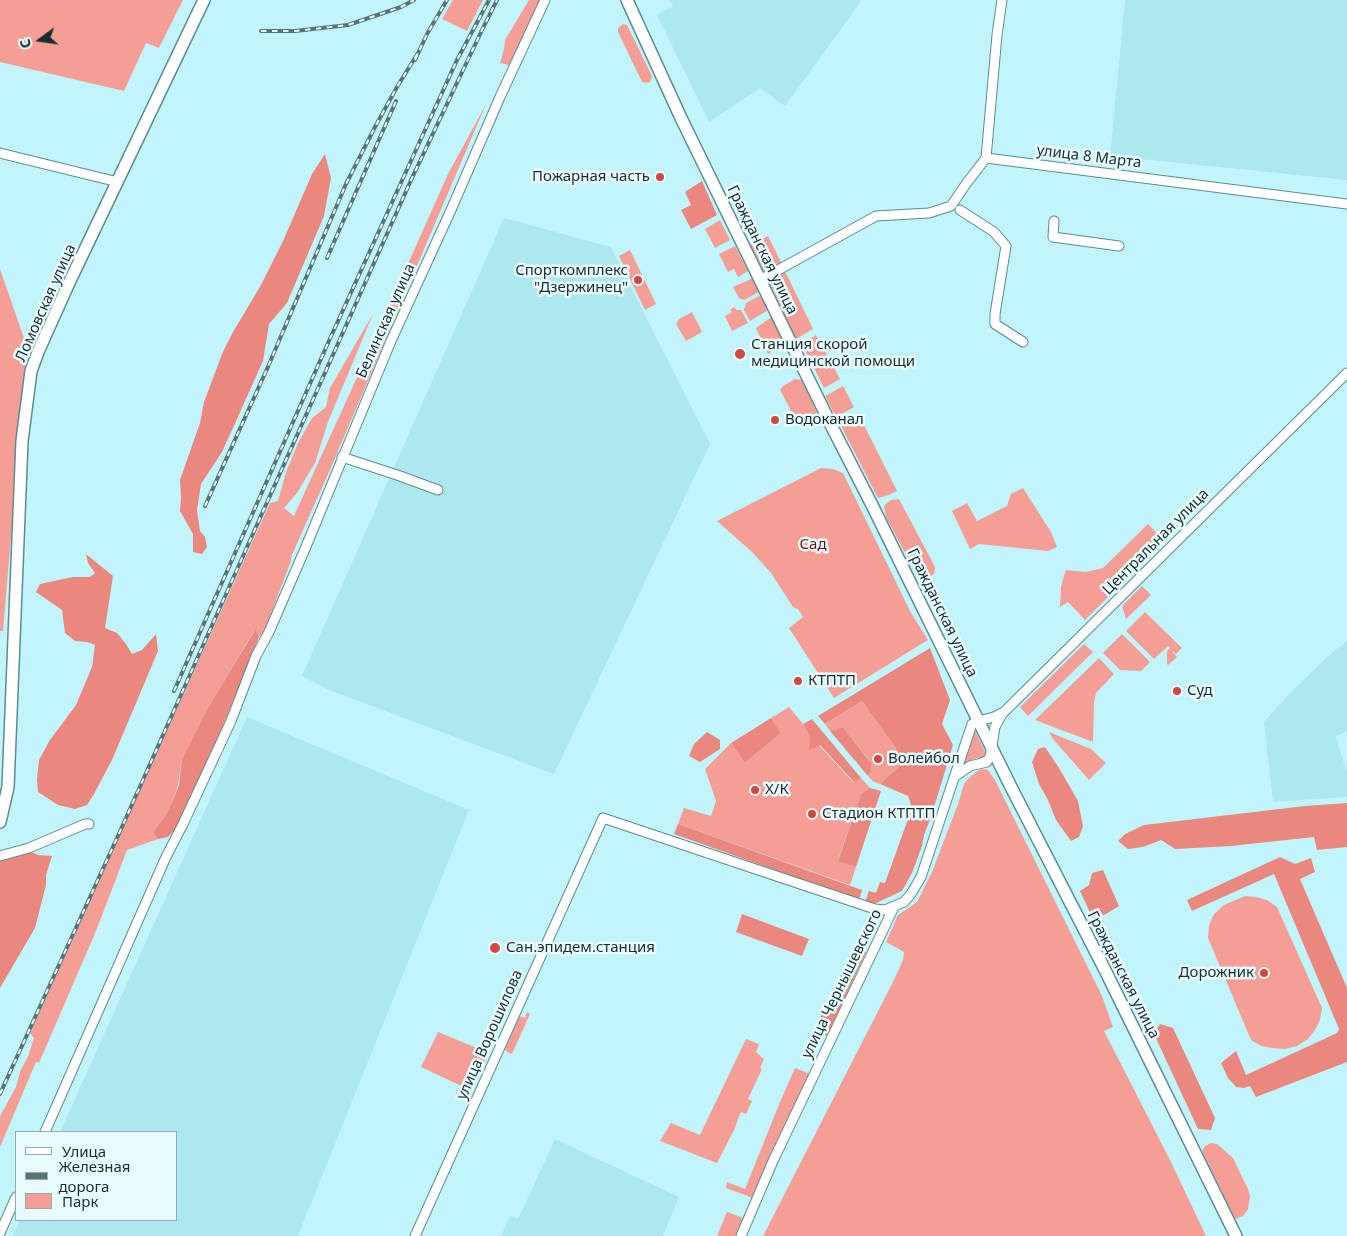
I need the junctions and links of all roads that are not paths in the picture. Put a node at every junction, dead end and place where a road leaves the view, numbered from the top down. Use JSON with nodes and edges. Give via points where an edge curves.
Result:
{"nodes":[{"id":1,"x":204,"y":0,"type":"edge"},
{"id":2,"x":545,"y":0,"type":"edge"},
{"id":3,"x":627,"y":0,"type":"edge"},
{"id":4,"x":1002,"y":0,"type":"edge"},
{"id":5,"x":0,"y":153,"type":"edge"},
{"id":6,"x":986,"y":158,"type":"junction"},
{"id":7,"x":118,"y":182,"type":"junction"},
{"id":8,"x":1347,"y":204,"type":"edge"},
{"id":9,"x":960,"y":210,"type":"dead end"},
{"id":10,"x":1054,"y":221,"type":"dead end"},
{"id":11,"x":1119,"y":246,"type":"dead end"},
{"id":12,"x":760,"y":280,"type":"junction"},
{"id":13,"x":1023,"y":342,"type":"dead end"},
{"id":14,"x":1347,"y":373,"type":"edge"},
{"id":15,"x":342,"y":457,"type":"junction"},
{"id":16,"x":438,"y":490,"type":"dead end"},
{"id":17,"x":1004,"y":712,"type":"junction"},
{"id":18,"x":974,"y":720,"type":"junction"},
{"id":19,"x":989,"y":733,"type":"junction"},
{"id":20,"x":992,"y":749,"type":"junction"},
{"id":21,"x":983,"y":762,"type":"junction"},
{"id":22,"x":998,"y":762,"type":"junction"},
{"id":23,"x":954,"y":777,"type":"junction"},
{"id":24,"x":0,"y":822,"type":"edge"},
{"id":25,"x":89,"y":824,"type":"dead end"},
{"id":26,"x":0,"y":856,"type":"edge"},
{"id":27,"x":894,"y":907,"type":"junction"},
{"id":28,"x":46,"y":1131,"type":"edge"},
{"id":29,"x":15,"y":1199,"type":"edge"},
{"id":30,"x":0,"y":1233,"type":"edge"},
{"id":31,"x":416,"y":1236,"type":"edge"},
{"id":32,"x":741,"y":1236,"type":"edge"},
{"id":33,"x":1236,"y":1236,"type":"edge"}],
"edges":[{"from":1,"to":7,"type":"main road","name":"Ломовская улица"},
{"from":2,"to":15,"type":"street","name":"Белинская улица"},
{"from":3,"to":12,"type":"main road","name":"Гражданская улица"},
{"from":4,"to":6,"type":"street"},
{"from":5,"to":7,"type":"street"},
{"from":6,"to":8,"type":"street","name":"улица 8 Марта"},
{"from":6,"to":12,"type":"street","via":[[951,206],[929,213],[876,216]]},
{"from":7,"to":24,"type":"main road","name":"Ломовская улица","via":[[60,302],[32,371],[22,441],[8,787]]},
{"from":9,"to":13,"type":"street","via":[[994,232],[1006,246],[995,324]]},
{"from":10,"to":11,"type":"street","via":[[1053,238]]},
{"from":12,"to":18,"type":"main road","name":"Гражданская улица"},
{"from":14,"to":17,"type":"street","name":"Центральная улица"},
{"from":15,"to":16,"type":"street"},
{"from":15,"to":28,"type":"street","name":"Белинская улица","via":[[231,721],[162,865]]},
{"from":17,"to":18,"type":"street","name":"Центральная улица","via":[[994,718]]},
{"from":17,"to":19,"type":"street"},
{"from":18,"to":19,"type":"main road","name":"Гражданская улица"},
{"from":18,"to":23,"type":"street","name":"улица Чернышевского"},
{"from":19,"to":20,"type":"main road","name":"Гражданская улица"},
{"from":20,"to":21,"type":"street","via":[[990,757]]},
{"from":20,"to":22,"type":"main road","name":"Гражданская улица"},
{"from":21,"to":22,"type":"street"},
{"from":21,"to":23,"type":"street"},
{"from":22,"to":33,"type":"main road","name":"Гражданская улица"},
{"from":23,"to":27,"type":"street","name":"улица Чернышевского","via":[[921,877],[904,902]]},
{"from":25,"to":26,"type":"street","via":[[30,848]]},
{"from":27,"to":31,"type":"street","name":"улица Ворошилова","via":[[875,909],[603,818]]},
{"from":27,"to":32,"type":"street","name":"улица Чернышевского","via":[[773,1160]]},
{"from":29,"to":30,"type":"street"}]}
